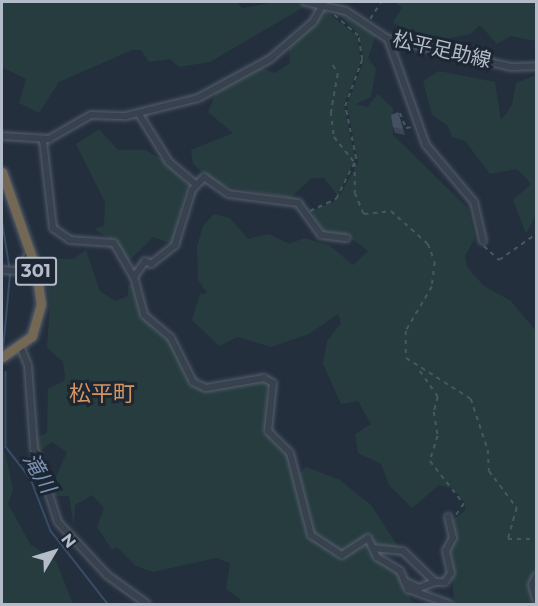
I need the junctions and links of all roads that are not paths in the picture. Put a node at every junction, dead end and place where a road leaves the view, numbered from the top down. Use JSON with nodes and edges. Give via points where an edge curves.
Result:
{"nodes":[{"id":1,"x":305,"y":2,"type":"edge"},
{"id":2,"x":323,"y":6,"type":"junction"},
{"id":3,"x":388,"y":39,"type":"junction"},
{"id":4,"x":536,"y":67,"type":"edge"},
{"id":5,"x":139,"y":114,"type":"junction"},
{"id":6,"x":2,"y":136,"type":"edge"},
{"id":7,"x":43,"y":140,"type":"junction"},
{"id":8,"x":2,"y":172,"type":"edge"},
{"id":9,"x":195,"y":184,"type":"junction"},
{"id":10,"x":347,"y":238,"type":"dead end"},
{"id":11,"x":483,"y":243,"type":"road end"},
{"id":12,"x":30,"y":252,"type":"junction"},
{"id":13,"x":7,"y":271,"type":"edge"},
{"id":14,"x":134,"y":278,"type":"junction"},
{"id":15,"x":21,"y":348,"type":"junction"},
{"id":16,"x":2,"y":357,"type":"edge"},
{"id":17,"x":448,"y":519,"type":"road end"},
{"id":18,"x":374,"y":548,"type":"junction"},
{"id":19,"x":537,"y":576,"type":"edge"},
{"id":20,"x":404,"y":581,"type":"junction"},
{"id":21,"x":435,"y":582,"type":"junction"},
{"id":22,"x":537,"y":599,"type":"edge"},
{"id":23,"x":147,"y":604,"type":"edge"},
{"id":24,"x":449,"y":604,"type":"edge"}],
"edges":[{"from":1,"to":2,"type":"street","name":"松平足助線"},
{"from":2,"to":3,"type":"street","name":"松平足助線"},
{"from":2,"to":5,"type":"street","via":[[270,59],[198,98]]},
{"from":3,"to":4,"type":"street","name":"松平足助線","via":[[511,67]]},
{"from":3,"to":11,"type":"street","via":[[428,149],[474,202]]},
{"from":5,"to":7,"type":"street","via":[[91,115],[59,137]]},
{"from":5,"to":9,"type":"street","via":[[170,162]]},
{"from":6,"to":7,"type":"street"},
{"from":7,"to":14,"type":"street","via":[[53,228],[70,240],[111,241]]},
{"from":8,"to":12,"type":"highway","number":"301"},
{"from":9,"to":10,"type":"street","via":[[207,177],[228,194],[298,203],[321,235]]},
{"from":9,"to":14,"type":"street","via":[[176,245],[151,264],[145,261]]},
{"from":12,"to":13,"type":"street","via":[[23,266]]},
{"from":12,"to":15,"type":"highway","number":"301","via":[[40,293],[40,316]]},
{"from":14,"to":18,"type":"street","via":[[144,315],[171,338],[197,384],[211,387],[264,378],[273,383],[268,431],[290,453],[310,535],[338,555],[350,554],[362,538],[371,540]]},
{"from":15,"to":16,"type":"highway"},
{"from":15,"to":23,"type":"street","via":[[28,365],[34,448],[58,522],[107,575]]},
{"from":17,"to":21,"type":"street","via":[[453,538],[446,554],[451,576]]},
{"from":18,"to":20,"type":"street","via":[[377,557],[398,568]]},
{"from":18,"to":21,"type":"street","via":[[403,551]]},
{"from":19,"to":22,"type":"street","via":[[531,585]]},
{"from":20,"to":21,"type":"street","via":[[419,588]]},
{"from":20,"to":24,"type":"street","via":[[414,593]]}]}
